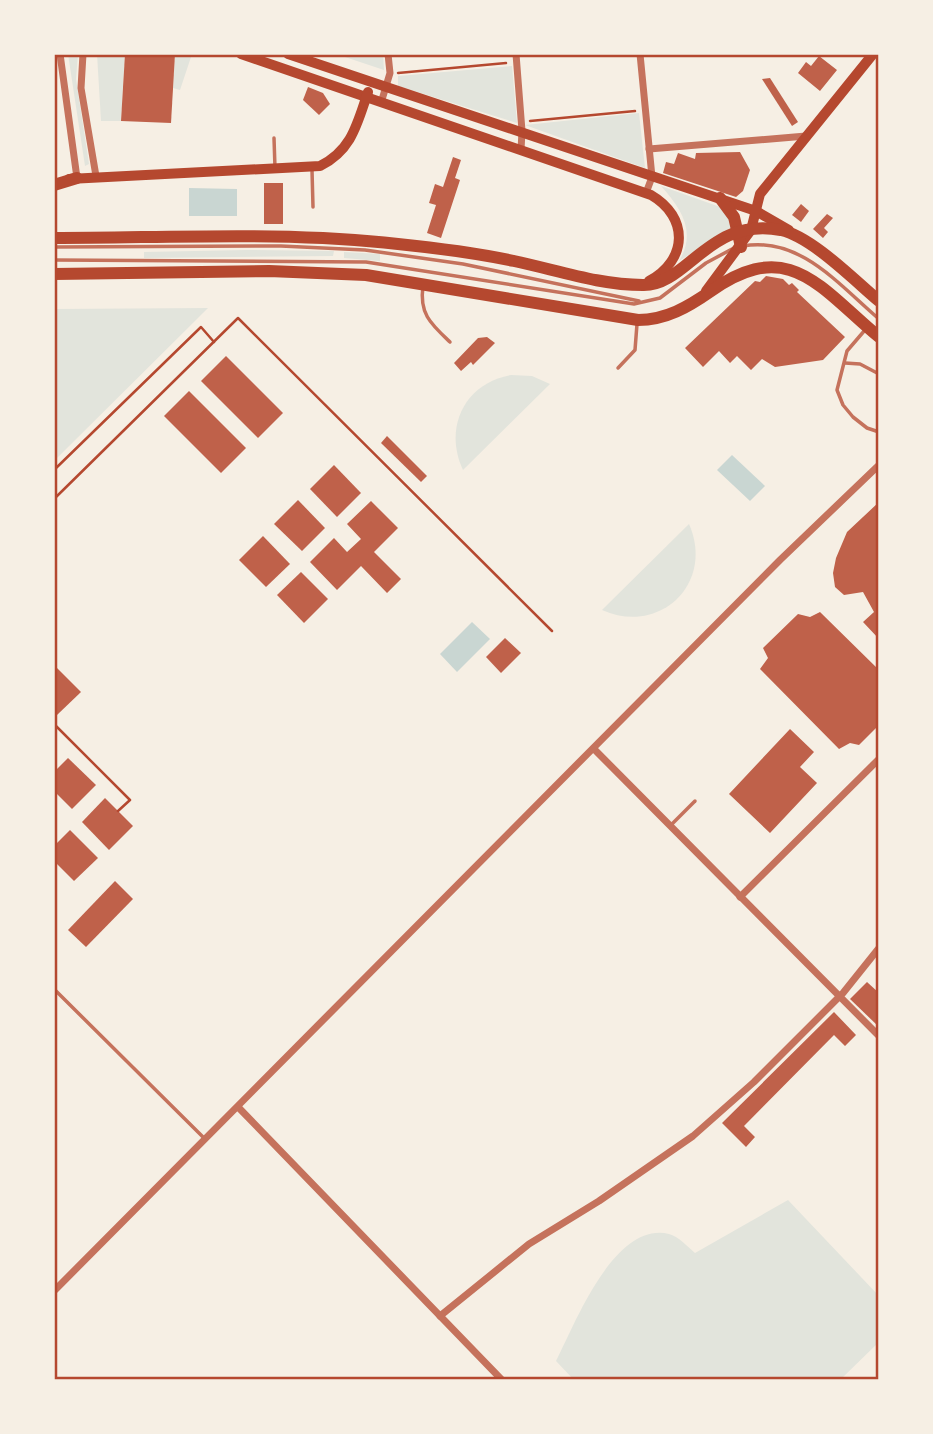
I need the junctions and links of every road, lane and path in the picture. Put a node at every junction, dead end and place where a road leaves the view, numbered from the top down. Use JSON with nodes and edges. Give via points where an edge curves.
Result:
{"nodes":[{"id":1,"x":60,"y":54,"type":"edge"},
{"id":2,"x":83,"y":54,"type":"edge"},
{"id":3,"x":241,"y":54,"type":"edge"},
{"id":4,"x":388,"y":54,"type":"edge"},
{"id":5,"x":639,"y":54,"type":"edge"},
{"id":6,"x":873,"y":54,"type":"edge"},
{"id":7,"x":295,"y":55,"type":"edge"},
{"id":8,"x":516,"y":58,"type":"edge"},
{"id":9,"x":390,"y":73,"type":"junction"},
{"id":10,"x":371,"y":82,"type":"junction"},
{"id":11,"x":386,"y":87,"type":"junction"},
{"id":12,"x":366,"y":98,"type":"junction"},
{"id":13,"x":381,"y":103,"type":"junction"},
{"id":14,"x":645,"y":110,"type":"junction"},
{"id":15,"x":522,"y":127,"type":"junction"},
{"id":16,"x":806,"y":136,"type":"junction"},
{"id":17,"x":274,"y":138,"type":"dead end"},
{"id":18,"x":649,"y":149,"type":"junction"},
{"id":19,"x":520,"y":150,"type":"junction"},
{"id":20,"x":313,"y":168,"type":"junction"},
{"id":21,"x":275,"y":170,"type":"junction"},
{"id":22,"x":96,"y":176,"type":"junction"},
{"id":23,"x":652,"y":177,"type":"junction"},
{"id":24,"x":77,"y":178,"type":"junction"},
{"id":25,"x":54,"y":179,"type":"edge"},
{"id":26,"x":54,"y":185,"type":"edge"},
{"id":27,"x":646,"y":193,"type":"junction"},
{"id":28,"x":720,"y":198,"type":"junction"},
{"id":29,"x":313,"y":207,"type":"dead end"},
{"id":30,"x":756,"y":211,"type":"junction"},
{"id":31,"x":745,"y":231,"type":"junction"},
{"id":32,"x":794,"y":234,"type":"junction"},
{"id":33,"x":54,"y":238,"type":"edge"},
{"id":34,"x":54,"y":247,"type":"edge"},
{"id":35,"x":741,"y":247,"type":"junction"},
{"id":36,"x":54,"y":260,"type":"edge"},
{"id":37,"x":54,"y":274,"type":"edge"},
{"id":38,"x":424,"y":283,"type":"junction"},
{"id":39,"x":636,"y":285,"type":"junction"},
{"id":40,"x":700,"y":299,"type":"junction"},
{"id":41,"x":879,"y":301,"type":"edge"},
{"id":42,"x":641,"y":302,"type":"junction"},
{"id":43,"x":879,"y":319,"type":"edge"},
{"id":44,"x":638,"y":320,"type":"junction"},
{"id":45,"x":867,"y":327,"type":"junction"},
{"id":46,"x":879,"y":337,"type":"edge"},
{"id":47,"x":214,"y":342,"type":"junction"},
{"id":48,"x":450,"y":342,"type":"dead end"},
{"id":49,"x":845,"y":363,"type":"junction"},
{"id":50,"x":618,"y":368,"type":"dead end"},
{"id":51,"x":879,"y":374,"type":"edge"},
{"id":52,"x":879,"y":432,"type":"edge"},
{"id":53,"x":879,"y":465,"type":"edge"},
{"id":54,"x":54,"y":470,"type":"edge"},
{"id":55,"x":54,"y":499,"type":"edge"},
{"id":56,"x":552,"y":631,"type":"dead end"},
{"id":57,"x":54,"y":724,"type":"edge"},
{"id":58,"x":594,"y":749,"type":"junction"},
{"id":59,"x":879,"y":759,"type":"edge"},
{"id":60,"x":695,"y":801,"type":"dead end"},
{"id":61,"x":118,"y":811,"type":"dead end"},
{"id":62,"x":670,"y":826,"type":"junction"},
{"id":63,"x":740,"y":897,"type":"junction"},
{"id":64,"x":879,"y":948,"type":"edge"},
{"id":65,"x":54,"y":989,"type":"edge"},
{"id":66,"x":839,"y":997,"type":"junction"},
{"id":67,"x":879,"y":1037,"type":"edge"},
{"id":68,"x":239,"y":1108,"type":"junction"},
{"id":69,"x":207,"y":1141,"type":"junction"},
{"id":70,"x":54,"y":1291,"type":"edge"},
{"id":71,"x":440,"y":1316,"type":"junction"},
{"id":72,"x":502,"y":1380,"type":"edge"}],
"edges":[{"from":1,"to":24,"type":"street"},
{"from":2,"to":22,"type":"street","via":[[81,88]]},
{"from":3,"to":12,"type":"main road"},
{"from":4,"to":9,"type":"street"},
{"from":5,"to":14,"type":"street"},
{"from":6,"to":16,"type":"main road"},
{"from":7,"to":10,"type":"main road"},
{"from":8,"to":9,"type":"path"},
{"from":8,"to":15,"type":"street"},
{"from":9,"to":11,"type":"street"},
{"from":10,"to":11,"type":"main road"},
{"from":10,"to":12,"type":"main road"},
{"from":11,"to":13,"type":"street"},
{"from":11,"to":15,"type":"main road"},
{"from":12,"to":13,"type":"main road"},
{"from":12,"to":20,"type":"main road","via":[[350,142],[337,157]]},
{"from":13,"to":19,"type":"main road"},
{"from":14,"to":15,"type":"path"},
{"from":14,"to":18,"type":"street"},
{"from":15,"to":19,"type":"street"},
{"from":15,"to":23,"type":"main road"},
{"from":16,"to":18,"type":"street"},
{"from":16,"to":30,"type":"main road","via":[[760,194]]},
{"from":17,"to":21,"type":"lane"},
{"from":18,"to":23,"type":"street"},
{"from":19,"to":27,"type":"main road"},
{"from":20,"to":21,"type":"main road"},
{"from":20,"to":29,"type":"lane"},
{"from":21,"to":22,"type":"main road"},
{"from":22,"to":24,"type":"main road"},
{"from":23,"to":27,"type":"street"},
{"from":23,"to":28,"type":"main road"},
{"from":24,"to":25,"type":"main road"},
{"from":24,"to":26,"type":"main road"},
{"from":27,"to":39,"type":"main road","via":[[673,213],[679,241],[668,268]]},
{"from":28,"to":30,"type":"main road"},
{"from":28,"to":31,"type":"main road"},
{"from":30,"to":31,"type":"main road"},
{"from":30,"to":32,"type":"main road"},
{"from":31,"to":32,"type":"main road"},
{"from":31,"to":35,"type":"main road"},
{"from":31,"to":39,"type":"main road","via":[[704,249],[663,281]]},
{"from":32,"to":41,"type":"main road"},
{"from":33,"to":39,"type":"main road","via":[[380,242],[447,249]]},
{"from":34,"to":42,"type":"lane","via":[[365,250],[463,264]]},
{"from":35,"to":40,"type":"main road"},
{"from":35,"to":42,"type":"lane","via":[[706,263],[660,298]]},
{"from":35,"to":43,"type":"lane","via":[[761,244],[796,251]]},
{"from":36,"to":42,"type":"lane","via":[[366,262],[616,303]]},
{"from":37,"to":38,"type":"main road","via":[[269,271]]},
{"from":38,"to":44,"type":"main road"},
{"from":38,"to":48,"type":"lane","via":[[425,319]]},
{"from":40,"to":44,"type":"main road","via":[[662,318]]},
{"from":40,"to":45,"type":"main road","via":[[748,270],[787,267]]},
{"from":44,"to":50,"type":"lane","via":[[635,350]]},
{"from":45,"to":46,"type":"main road"},
{"from":45,"to":49,"type":"lane","via":[[847,351]]},
{"from":47,"to":54,"type":"path","via":[[201,327]]},
{"from":47,"to":55,"type":"path"},
{"from":47,"to":56,"type":"path","via":[[238,318]]},
{"from":49,"to":51,"type":"lane"},
{"from":49,"to":52,"type":"lane","via":[[837,390],[843,405],[860,423]]},
{"from":53,"to":58,"type":"street"},
{"from":57,"to":61,"type":"path","via":[[130,800]]},
{"from":58,"to":62,"type":"street"},
{"from":58,"to":68,"type":"street"},
{"from":59,"to":63,"type":"street"},
{"from":60,"to":62,"type":"lane"},
{"from":62,"to":63,"type":"street"},
{"from":63,"to":66,"type":"street"},
{"from":64,"to":66,"type":"street"},
{"from":65,"to":69,"type":"lane"},
{"from":66,"to":67,"type":"street"},
{"from":66,"to":71,"type":"street","via":[[694,1136],[529,1244]]},
{"from":68,"to":69,"type":"street"},
{"from":68,"to":71,"type":"street"},
{"from":69,"to":70,"type":"street"},
{"from":71,"to":72,"type":"street"}]}
